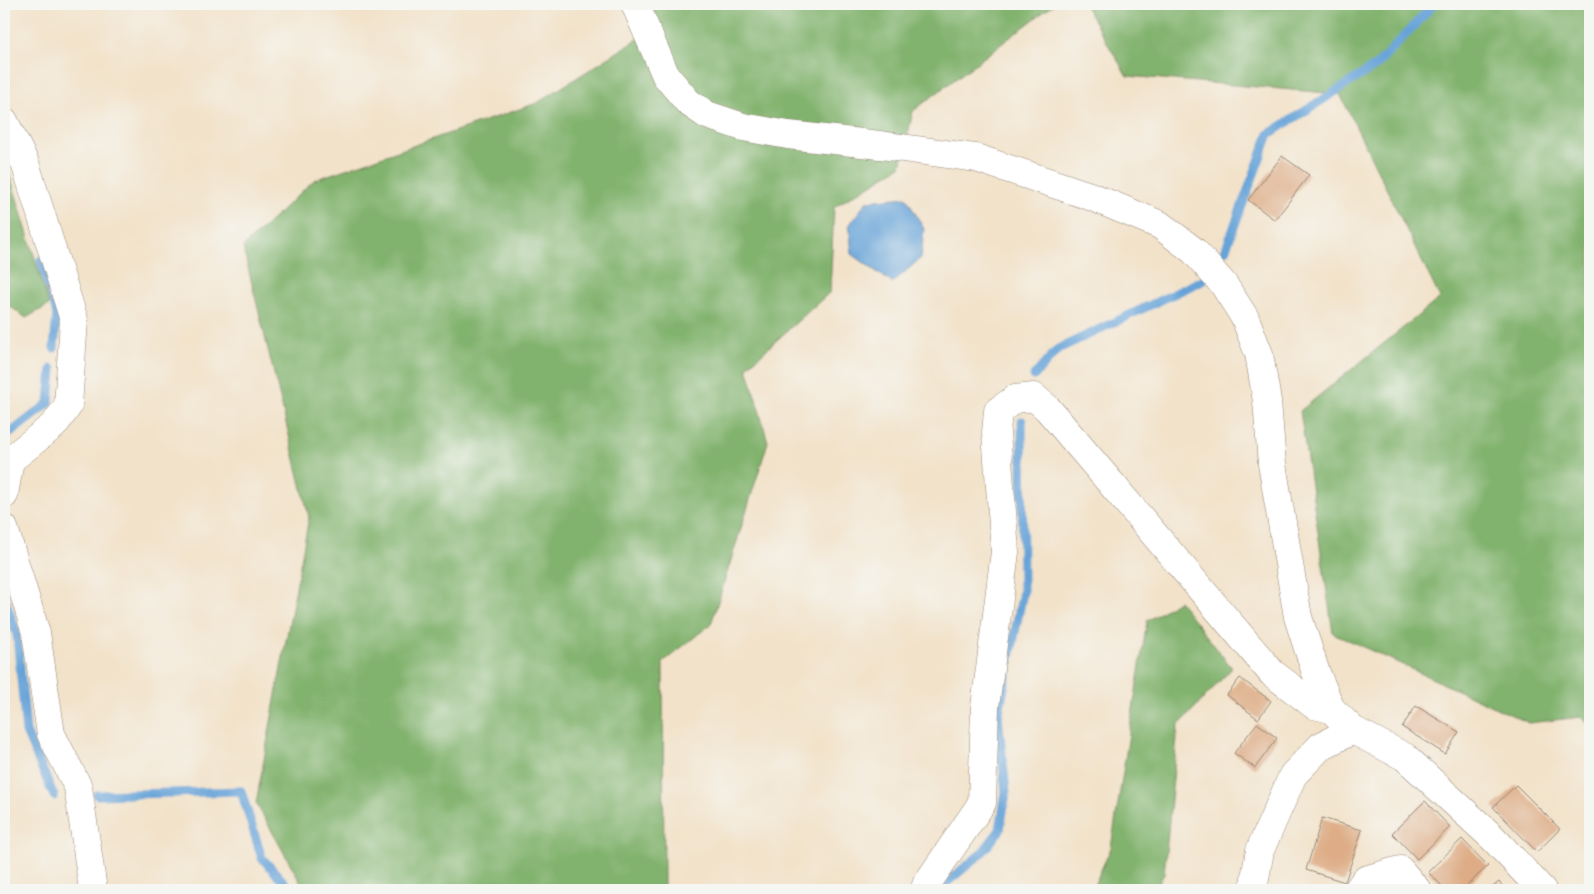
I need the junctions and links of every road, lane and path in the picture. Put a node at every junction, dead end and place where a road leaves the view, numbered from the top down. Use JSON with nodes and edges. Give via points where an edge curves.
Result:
{"nodes":[{"id":1,"x":635,"y":4,"type":"edge"},
{"id":2,"x":4,"y":121,"type":"edge"},
{"id":3,"x":4,"y":494,"type":"edge"},
{"id":4,"x":4,"y":528,"type":"edge"},
{"id":5,"x":1331,"y":709,"type":"junction"},
{"id":6,"x":1353,"y":730,"type":"junction"},
{"id":7,"x":93,"y":890,"type":"edge"},
{"id":8,"x":925,"y":890,"type":"edge"},
{"id":9,"x":1253,"y":890,"type":"edge"},
{"id":10,"x":1358,"y":890,"type":"edge"},
{"id":11,"x":1417,"y":890,"type":"edge"},
{"id":12,"x":1542,"y":890,"type":"edge"}],
"edges":[{"from":1,"to":5,"type":"street","via":[[666,76],[688,102],[707,115],[743,127],[788,135],[976,158],[1090,196],[1160,225],[1194,251],[1224,285],[1245,318],[1259,354],[1272,464],[1298,617]]},
{"from":2,"to":3,"type":"street","via":[[25,163],[74,320],[68,406],[54,425],[10,460]]},
{"from":4,"to":7,"type":"street","via":[[36,633],[51,734],[78,787]]},
{"from":5,"to":6,"type":"street"},
{"from":5,"to":8,"type":"street","via":[[1314,705],[1272,673],[1047,408],[1034,397],[1016,399],[998,411],[996,433],[1005,552],[985,707],[982,803]]},
{"from":6,"to":9,"type":"street","via":[[1321,746],[1293,774],[1260,850]]},
{"from":6,"to":12,"type":"street","via":[[1405,757],[1493,838]]},
{"from":10,"to":11,"type":"street","via":[[1365,880],[1400,870]]}]}
